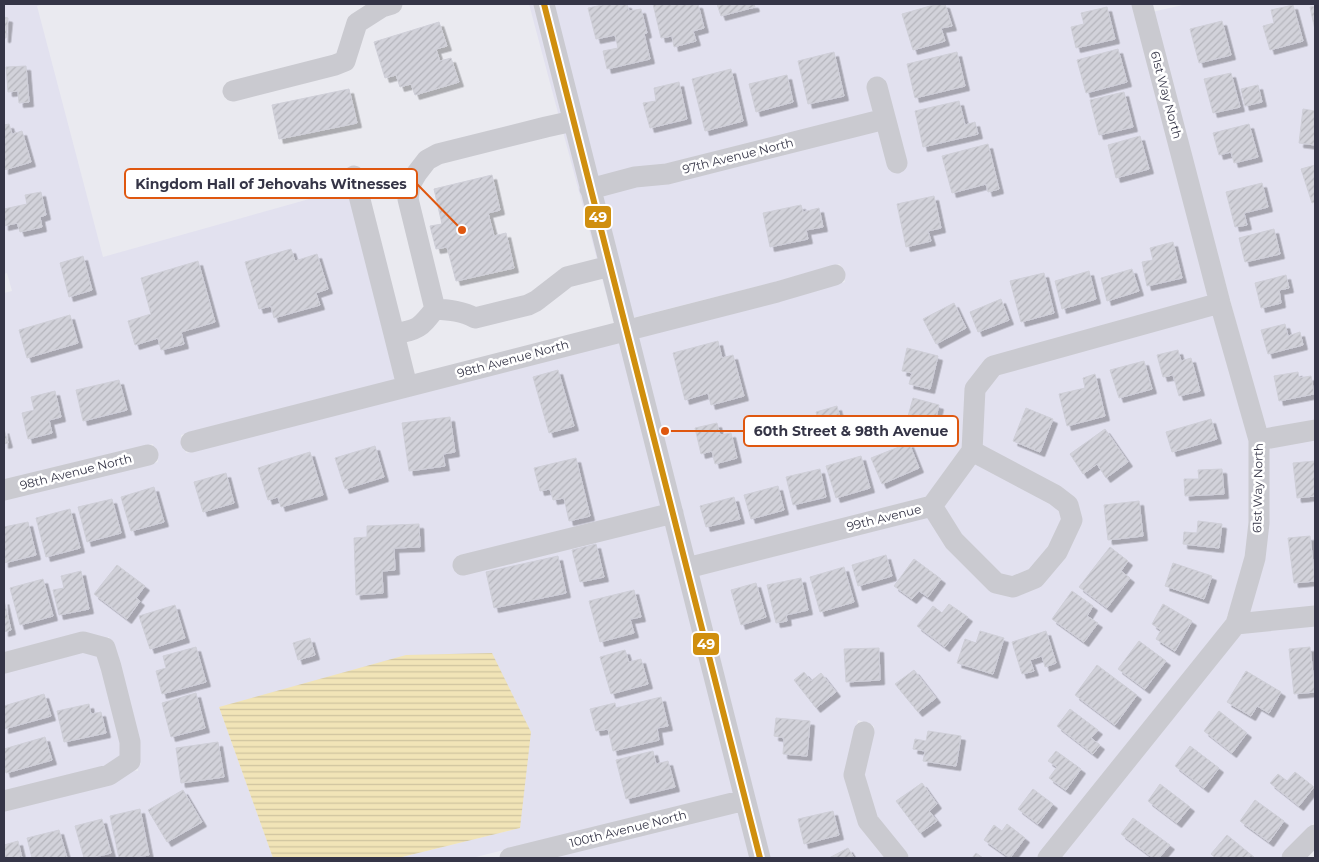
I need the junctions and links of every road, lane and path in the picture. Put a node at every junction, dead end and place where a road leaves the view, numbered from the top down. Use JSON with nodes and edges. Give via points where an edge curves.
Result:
{"nodes":[{"id":1,"x":392,"y":4,"type":"edge"},
{"id":2,"x":544,"y":4,"type":"edge"},
{"id":3,"x":1144,"y":4,"type":"edge"},
{"id":4,"x":877,"y":87,"type":"dead end"},
{"id":5,"x":233,"y":90,"type":"dead end"},
{"id":6,"x":885,"y":119,"type":"junction"},
{"id":7,"x":573,"y":121,"type":"junction"},
{"id":8,"x":896,"y":163,"type":"dead end"},
{"id":9,"x":354,"y":176,"type":"dead end"},
{"id":10,"x":590,"y":189,"type":"junction"},
{"id":11,"x":610,"y":266,"type":"junction"},
{"id":12,"x":835,"y":275,"type":"dead end"},
{"id":13,"x":1220,"y":303,"type":"junction"},
{"id":14,"x":435,"y":309,"type":"junction"},
{"id":15,"x":626,"y":329,"type":"junction"},
{"id":16,"x":394,"y":334,"type":"junction"},
{"id":17,"x":407,"y":386,"type":"junction"},
{"id":18,"x":1315,"y":430,"type":"edge"},
{"id":19,"x":1259,"y":440,"type":"junction"},
{"id":20,"x":191,"y":442,"type":"dead end"},
{"id":21,"x":972,"y":451,"type":"junction"},
{"id":22,"x":148,"y":455,"type":"dead end"},
{"id":23,"x":4,"y":490,"type":"edge"},
{"id":24,"x":932,"y":506,"type":"junction"},
{"id":25,"x":673,"y":513,"type":"junction"},
{"id":26,"x":463,"y":565,"type":"dead end"},
{"id":27,"x":687,"y":568,"type":"junction"},
{"id":28,"x":1315,"y":616,"type":"edge"},
{"id":29,"x":1236,"y":624,"type":"junction"},
{"id":30,"x":4,"y":663,"type":"edge"},
{"id":31,"x":864,"y":732,"type":"dead end"},
{"id":32,"x":745,"y":800,"type":"junction"},
{"id":33,"x":4,"y":801,"type":"edge"},
{"id":34,"x":1315,"y":835,"type":"edge"},
{"id":35,"x":510,"y":858,"type":"edge"},
{"id":36,"x":760,"y":858,"type":"edge"},
{"id":37,"x":898,"y":858,"type":"edge"},
{"id":38,"x":1048,"y":858,"type":"edge"},
{"id":39,"x":1292,"y":858,"type":"edge"}],
"edges":[{"from":1,"to":5,"type":"street","via":[[357,23],[345,61]]},
{"from":2,"to":7,"type":"street"},
{"from":3,"to":13,"type":"street","name":"61st Way North"},
{"from":4,"to":6,"type":"street"},
{"from":6,"to":8,"type":"street"},
{"from":6,"to":10,"type":"street","name":"97th Avenue North","via":[[667,174],[635,177]]},
{"from":7,"to":10,"type":"street"},
{"from":7,"to":14,"type":"street","via":[[438,154],[426,160],[410,186],[408,199]]},
{"from":9,"to":16,"type":"street"},
{"from":10,"to":11,"type":"street"},
{"from":11,"to":14,"type":"street","via":[[567,276],[528,305],[475,318]]},
{"from":11,"to":15,"type":"street"},
{"from":12,"to":15,"type":"street","name":"98th Avenue North"},
{"from":13,"to":19,"type":"street","name":"61st Way North"},
{"from":13,"to":21,"type":"street","via":[[993,366],[976,389]]},
{"from":14,"to":16,"type":"street","via":[[414,330]]},
{"from":15,"to":17,"type":"street","name":"98th Avenue North"},
{"from":15,"to":25,"type":"street"},
{"from":16,"to":17,"type":"street"},
{"from":17,"to":20,"type":"street","name":"98th Avenue North"},
{"from":18,"to":19,"type":"street"},
{"from":19,"to":29,"type":"street","name":"61st Way North","via":[[1259,523],[1255,558]]},
{"from":21,"to":24,"type":"street","name":"99th Avenue"},
{"from":21,"to":24,"type":"street","via":[[1055,495],[1068,506],[1072,520],[1057,552],[1035,578],[1013,587],[996,583],[954,541]]},
{"from":22,"to":23,"type":"street","name":"98th Avenue North"},
{"from":24,"to":27,"type":"street","name":"99th Avenue"},
{"from":25,"to":26,"type":"street"},
{"from":25,"to":27,"type":"street"},
{"from":27,"to":32,"type":"street"},
{"from":28,"to":29,"type":"street"},
{"from":29,"to":38,"type":"street","name":"61st Way North"},
{"from":30,"to":33,"type":"street","via":[[83,642],[105,648],[130,742],[130,761],[109,775]]},
{"from":31,"to":37,"type":"street","via":[[854,774],[868,821]]},
{"from":32,"to":35,"type":"street","name":"100th Avenue North"},
{"from":32,"to":36,"type":"street"},
{"from":34,"to":39,"type":"street"}]}
